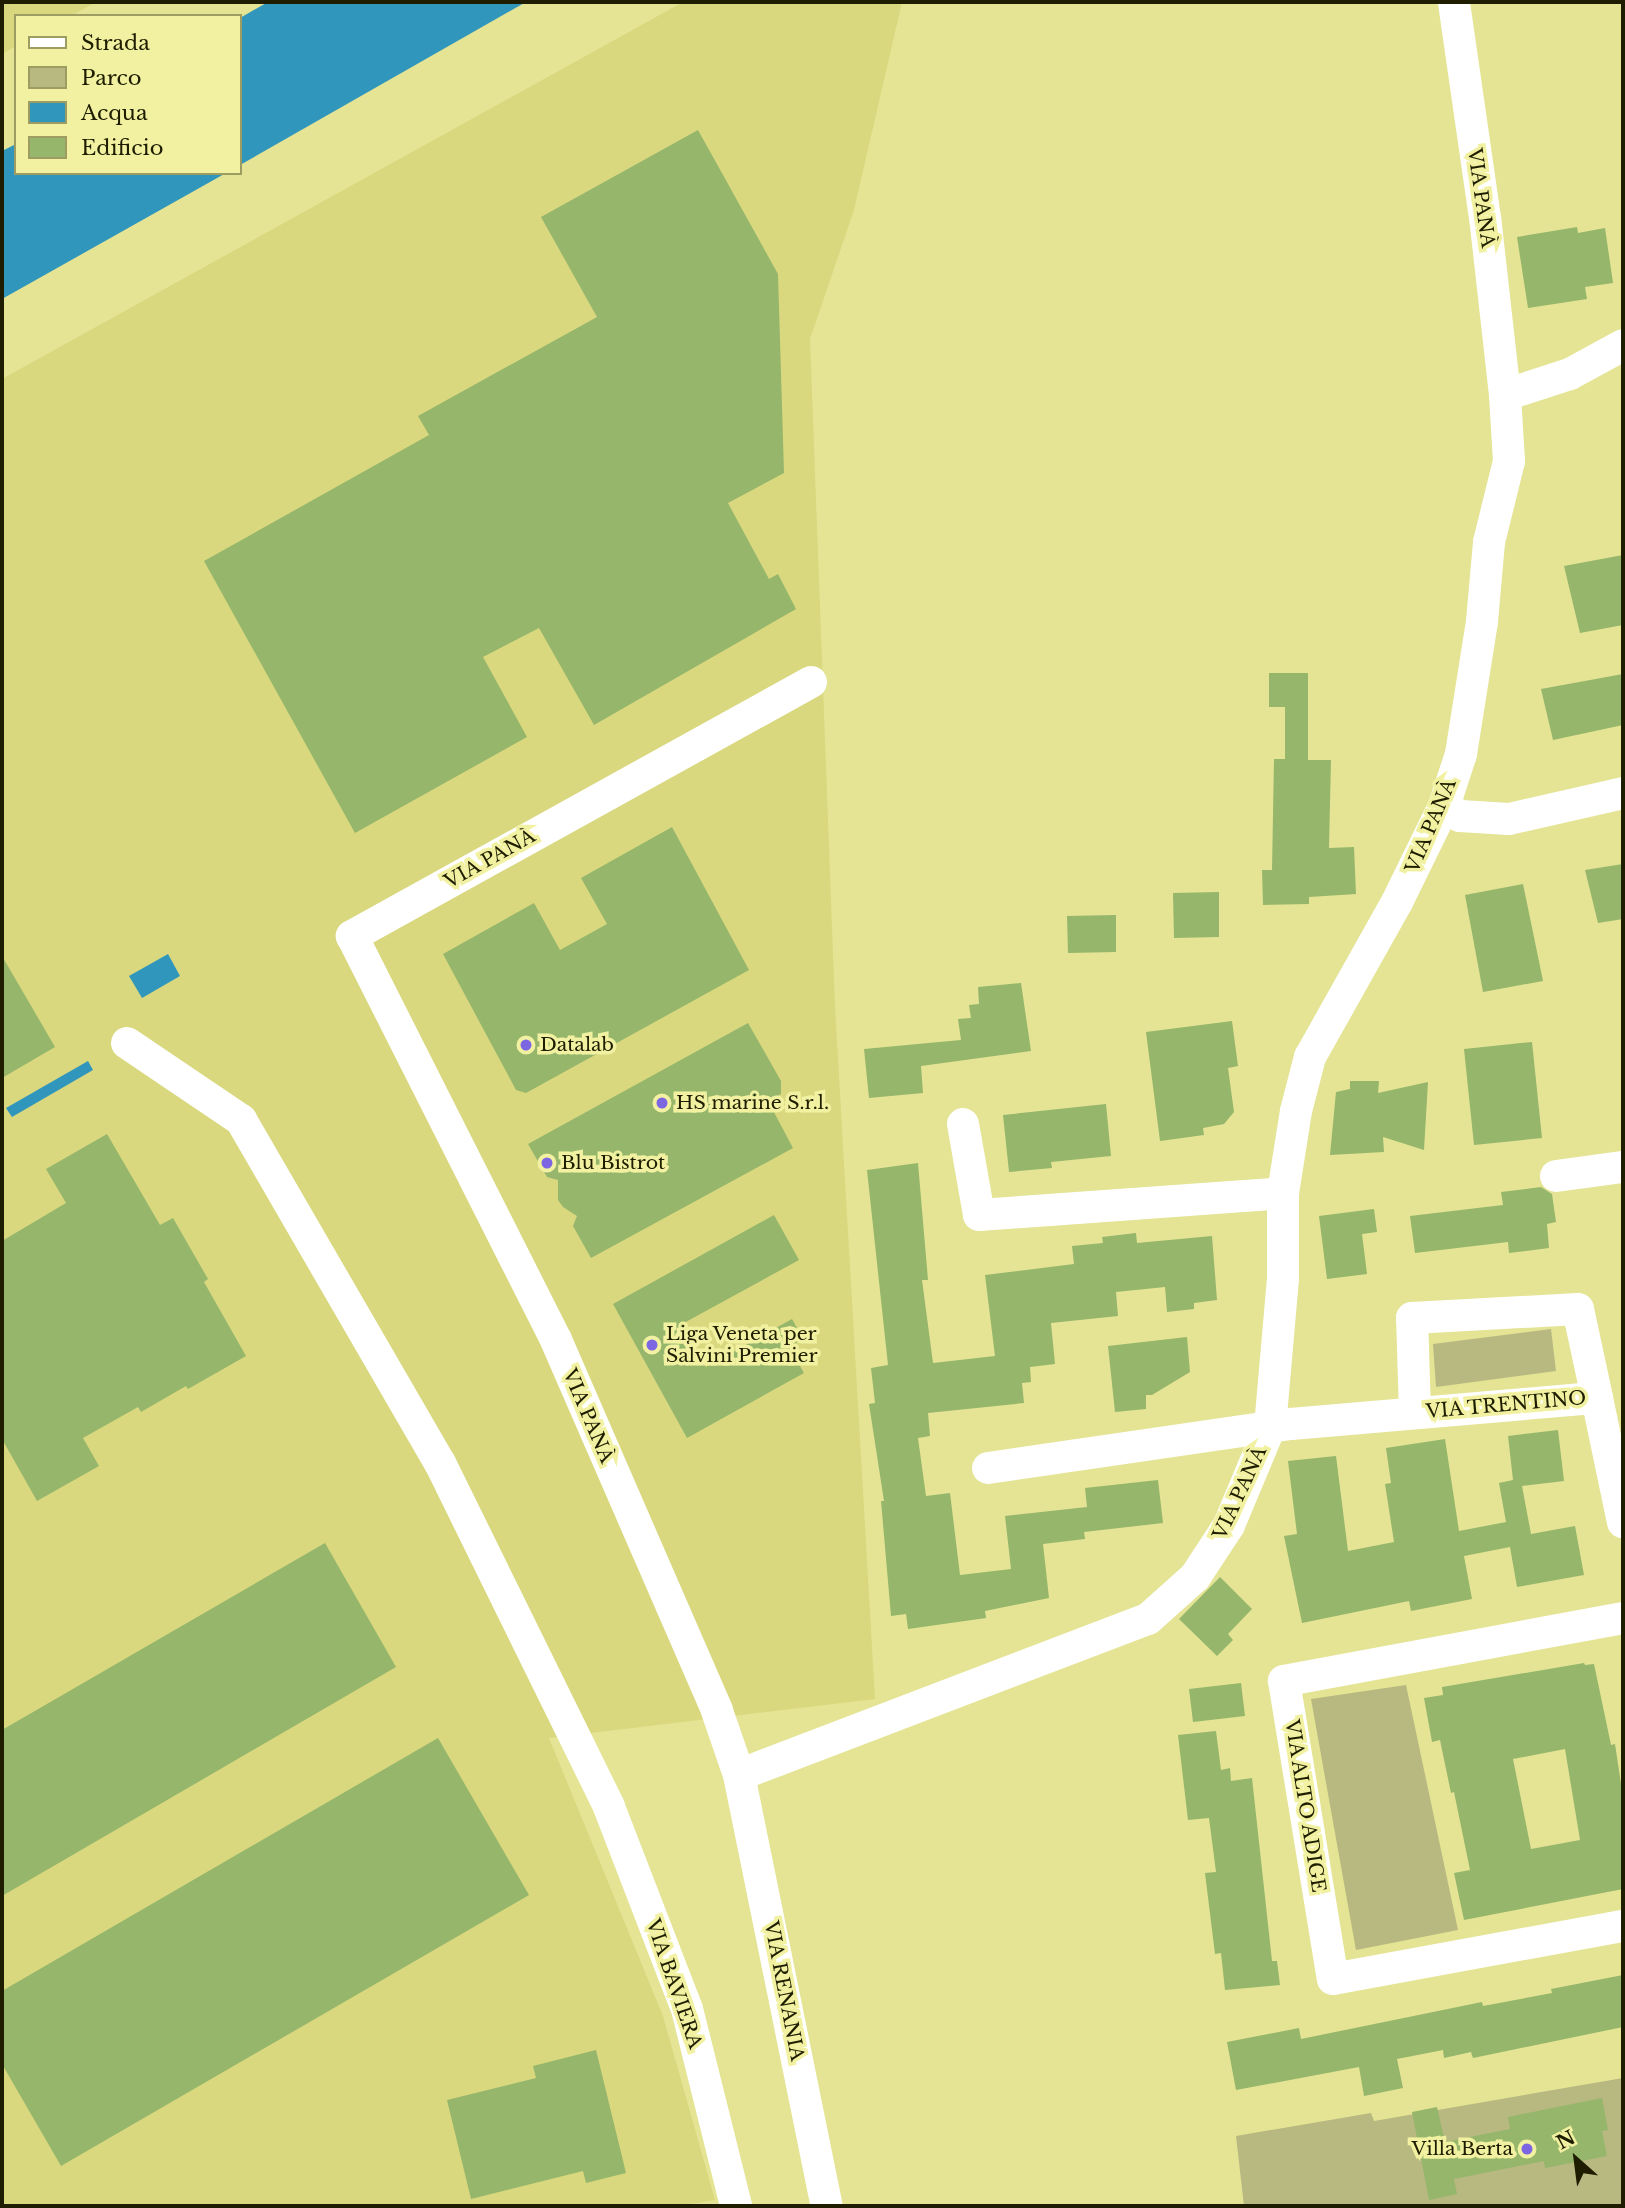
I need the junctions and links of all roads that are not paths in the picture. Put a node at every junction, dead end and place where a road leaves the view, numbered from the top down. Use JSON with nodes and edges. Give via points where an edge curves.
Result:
{"nodes":[{"id":1,"x":1454,"y":2,"type":"edge"},
{"id":2,"x":1623,"y":345,"type":"edge"},
{"id":3,"x":1505,"y":395,"type":"junction"},
{"id":4,"x":811,"y":682,"type":"dead end"},
{"id":5,"x":1623,"y":793,"type":"edge"},
{"id":6,"x":1444,"y":806,"type":"junction"},
{"id":7,"x":127,"y":1043,"type":"dead end"},
{"id":8,"x":963,"y":1124,"type":"dead end"},
{"id":9,"x":1623,"y":1167,"type":"edge"},
{"id":10,"x":1556,"y":1176,"type":"dead end"},
{"id":11,"x":1283,"y":1192,"type":"junction"},
{"id":12,"x":1597,"y":1398,"type":"junction"},
{"id":13,"x":1415,"y":1412,"type":"junction"},
{"id":14,"x":1270,"y":1427,"type":"junction"},
{"id":15,"x":988,"y":1468,"type":"dead end"},
{"id":16,"x":1623,"y":1522,"type":"edge"},
{"id":17,"x":1623,"y":1618,"type":"edge"},
{"id":18,"x":739,"y":1775,"type":"junction"},
{"id":19,"x":1623,"y":1926,"type":"edge"},
{"id":20,"x":736,"y":2206,"type":"edge"},
{"id":21,"x":827,"y":2206,"type":"edge"}],
"edges":[{"from":1,"to":3,"type":"street","name":"VIA PANÀ"},
{"from":2,"to":3,"type":"street","via":[[1570,374]]},
{"from":3,"to":6,"type":"street","name":"VIA PANÀ","via":[[1509,461],[1489,542],[1461,754]]},
{"from":4,"to":18,"type":"street","name":"VIA PANÀ","via":[[352,936],[555,1340],[717,1711]]},
{"from":5,"to":6,"type":"street","via":[[1509,818],[1460,816]]},
{"from":6,"to":11,"type":"street","name":"VIA PANÀ","via":[[1397,902],[1310,1057]]},
{"from":7,"to":20,"type":"street","name":"VIA BAVIERA","via":[[241,1120],[440,1463],[609,1807],[687,2009]]},
{"from":8,"to":11,"type":"street","via":[[979,1215]]},
{"from":9,"to":10,"type":"street"},
{"from":11,"to":14,"type":"street","name":"VIA PANÀ","via":[[1283,1278]]},
{"from":12,"to":13,"type":"street","name":"VIA TRENTINO"},
{"from":12,"to":13,"type":"street","name":"VIA TRENTINO","via":[[1578,1309],[1412,1318]]},
{"from":12,"to":16,"type":"street","name":"VIA TRENTINO"},
{"from":13,"to":14,"type":"street","name":"VIA TRENTINO"},
{"from":14,"to":15,"type":"street","name":"VIA PANÀ"},
{"from":14,"to":18,"type":"street","name":"VIA PANÀ","via":[[1229,1525],[1195,1577],[1148,1619]]},
{"from":17,"to":19,"type":"street","name":"VIA ALTO ADIGE","via":[[1284,1681],[1333,1979]]},
{"from":18,"to":21,"type":"street","name":"VIA RENANIA"}]}
